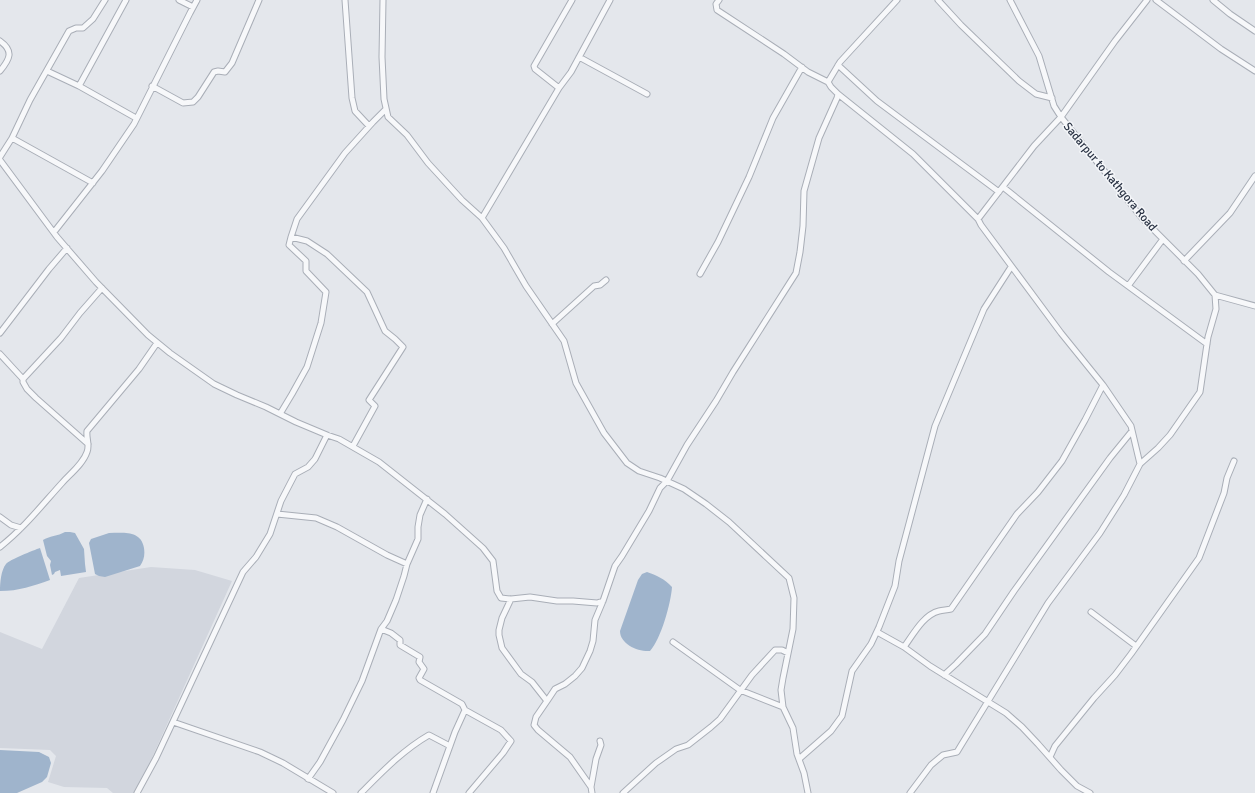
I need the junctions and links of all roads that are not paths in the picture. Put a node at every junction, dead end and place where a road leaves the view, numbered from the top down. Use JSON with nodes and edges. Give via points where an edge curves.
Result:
{"nodes":[{"id":1,"x":105,"y":0,"type":"edge"},
{"id":2,"x":126,"y":0,"type":"edge"},
{"id":3,"x":180,"y":0,"type":"edge"},
{"id":4,"x":197,"y":0,"type":"edge"},
{"id":5,"x":259,"y":0,"type":"edge"},
{"id":6,"x":345,"y":0,"type":"edge"},
{"id":7,"x":383,"y":0,"type":"edge"},
{"id":8,"x":572,"y":0,"type":"edge"},
{"id":9,"x":610,"y":0,"type":"edge"},
{"id":10,"x":719,"y":0,"type":"edge"},
{"id":11,"x":897,"y":0,"type":"edge"},
{"id":12,"x":938,"y":0,"type":"edge"},
{"id":13,"x":1010,"y":0,"type":"edge"},
{"id":14,"x":1147,"y":0,"type":"edge"},
{"id":15,"x":1156,"y":0,"type":"edge"},
{"id":16,"x":1213,"y":0,"type":"edge"},
{"id":17,"x":193,"y":7,"type":"junction"},
{"id":18,"x":1255,"y":31,"type":"edge"},
{"id":19,"x":0,"y":41,"type":"edge"},
{"id":20,"x":579,"y":57,"type":"junction"},
{"id":21,"x":838,"y":65,"type":"junction"},
{"id":22,"x":802,"y":67,"type":"junction"},
{"id":23,"x":47,"y":71,"type":"junction"},
{"id":24,"x":1255,"y":71,"type":"edge"},
{"id":25,"x":0,"y":72,"type":"edge"},
{"id":26,"x":828,"y":82,"type":"junction"},
{"id":27,"x":79,"y":86,"type":"junction"},
{"id":28,"x":152,"y":86,"type":"junction"},
{"id":29,"x":559,"y":88,"type":"junction"},
{"id":30,"x":647,"y":94,"type":"dead end"},
{"id":31,"x":838,"y":94,"type":"junction"},
{"id":32,"x":1052,"y":98,"type":"junction"},
{"id":33,"x":386,"y":109,"type":"junction"},
{"id":34,"x":1061,"y":117,"type":"junction"},
{"id":35,"x":136,"y":118,"type":"junction"},
{"id":36,"x":369,"y":126,"type":"junction"},
{"id":37,"x":12,"y":138,"type":"junction"},
{"id":38,"x":0,"y":157,"type":"edge"},
{"id":39,"x":0,"y":160,"type":"edge"},
{"id":40,"x":1255,"y":176,"type":"edge"},
{"id":41,"x":93,"y":183,"type":"junction"},
{"id":42,"x":1003,"y":187,"type":"junction"},
{"id":43,"x":999,"y":192,"type":"junction"},
{"id":44,"x":482,"y":218,"type":"junction"},
{"id":45,"x":978,"y":219,"type":"junction"},
{"id":46,"x":54,"y":232,"type":"junction"},
{"id":47,"x":291,"y":237,"type":"junction"},
{"id":48,"x":1163,"y":239,"type":"junction"},
{"id":49,"x":67,"y":248,"type":"junction"},
{"id":50,"x":1184,"y":261,"type":"junction"},
{"id":51,"x":1012,"y":267,"type":"junction"},
{"id":52,"x":700,"y":274,"type":"dead end"},
{"id":53,"x":606,"y":280,"type":"dead end"},
{"id":54,"x":1128,"y":286,"type":"junction"},
{"id":55,"x":102,"y":288,"type":"junction"},
{"id":56,"x":1215,"y":295,"type":"junction"},
{"id":57,"x":1255,"y":306,"type":"edge"},
{"id":58,"x":552,"y":324,"type":"junction"},
{"id":59,"x":0,"y":333,"type":"edge"},
{"id":60,"x":157,"y":342,"type":"junction"},
{"id":61,"x":1207,"y":344,"type":"junction"},
{"id":62,"x":0,"y":354,"type":"edge"},
{"id":63,"x":23,"y":379,"type":"junction"},
{"id":64,"x":1103,"y":385,"type":"junction"},
{"id":65,"x":280,"y":414,"type":"junction"},
{"id":66,"x":1132,"y":431,"type":"junction"},
{"id":67,"x":327,"y":435,"type":"junction"},
{"id":68,"x":88,"y":444,"type":"junction"},
{"id":69,"x":353,"y":446,"type":"junction"},
{"id":70,"x":1234,"y":461,"type":"dead end"},
{"id":71,"x":1140,"y":464,"type":"junction"},
{"id":72,"x":667,"y":482,"type":"junction"},
{"id":73,"x":427,"y":499,"type":"junction"},
{"id":74,"x":277,"y":514,"type":"junction"},
{"id":75,"x":0,"y":517,"type":"edge"},
{"id":76,"x":21,"y":528,"type":"junction"},
{"id":77,"x":0,"y":546,"type":"edge"},
{"id":78,"x":407,"y":564,"type":"junction"},
{"id":79,"x":512,"y":599,"type":"junction"},
{"id":80,"x":603,"y":601,"type":"junction"},
{"id":81,"x":1091,"y":612,"type":"dead end"},
{"id":82,"x":381,"y":629,"type":"junction"},
{"id":83,"x":877,"y":632,"type":"junction"},
{"id":84,"x":673,"y":642,"type":"dead end"},
{"id":85,"x":1136,"y":646,"type":"junction"},
{"id":86,"x":904,"y":647,"type":"junction"},
{"id":87,"x":788,"y":653,"type":"junction"},
{"id":88,"x":944,"y":675,"type":"junction"},
{"id":89,"x":740,"y":690,"type":"junction"},
{"id":90,"x":547,"y":701,"type":"junction"},
{"id":91,"x":988,"y":703,"type":"junction"},
{"id":92,"x":783,"y":707,"type":"junction"},
{"id":93,"x":465,"y":710,"type":"junction"},
{"id":94,"x":173,"y":722,"type":"junction"},
{"id":95,"x":600,"y":741,"type":"dead end"},
{"id":96,"x":450,"y":746,"type":"junction"},
{"id":97,"x":1050,"y":757,"type":"junction"},
{"id":98,"x":798,"y":759,"type":"junction"},
{"id":99,"x":308,"y":779,"type":"junction"},
{"id":100,"x":591,"y":787,"type":"junction"},
{"id":101,"x":137,"y":793,"type":"edge"},
{"id":102,"x":333,"y":793,"type":"edge"},
{"id":103,"x":361,"y":793,"type":"edge"},
{"id":104,"x":434,"y":793,"type":"edge"},
{"id":105,"x":468,"y":793,"type":"edge"},
{"id":106,"x":592,"y":793,"type":"edge"},
{"id":107,"x":623,"y":793,"type":"edge"},
{"id":108,"x":808,"y":793,"type":"edge"},
{"id":109,"x":910,"y":793,"type":"edge"},
{"id":110,"x":1090,"y":793,"type":"edge"}],
"edges":[{"from":1,"to":23,"type":"street","via":[[93,19],[83,28],[69,30]]},
{"from":2,"to":27,"type":"street"},
{"from":3,"to":17,"type":"street"},
{"from":4,"to":17,"type":"street"},
{"from":5,"to":28,"type":"street","via":[[232,63],[224,72],[214,72],[193,102],[183,103]]},
{"from":6,"to":36,"type":"street","via":[[352,98],[355,111]]},
{"from":7,"to":33,"type":"street","via":[[382,57]]},
{"from":8,"to":29,"type":"street","via":[[534,66]]},
{"from":9,"to":20,"type":"street"},
{"from":10,"to":22,"type":"street","via":[[716,4],[717,10]]},
{"from":11,"to":21,"type":"street"},
{"from":12,"to":32,"type":"street","via":[[1019,80],[1036,94]]},
{"from":13,"to":32,"type":"street","via":[[1039,56]]},
{"from":14,"to":34,"type":"street","name":"Sadarpur to Kathgora Road"},
{"from":15,"to":24,"type":"street"},
{"from":16,"to":18,"type":"street"},
{"from":17,"to":28,"type":"street"},
{"from":19,"to":25,"type":"street","via":[[7,46],[9,53]]},
{"from":20,"to":29,"type":"street"},
{"from":20,"to":30,"type":"street"},
{"from":21,"to":26,"type":"street"},
{"from":21,"to":43,"type":"street","via":[[877,101]]},
{"from":22,"to":26,"type":"street"},
{"from":22,"to":52,"type":"street","via":[[773,118],[749,177]]},
{"from":23,"to":27,"type":"street"},
{"from":23,"to":37,"type":"street"},
{"from":26,"to":31,"type":"street"},
{"from":27,"to":35,"type":"street"},
{"from":28,"to":35,"type":"street"},
{"from":29,"to":44,"type":"street"},
{"from":31,"to":45,"type":"street","via":[[913,154]]},
{"from":31,"to":72,"type":"street","via":[[819,138],[804,190],[803,226],[796,273],[687,445]]},
{"from":32,"to":34,"type":"street"},
{"from":33,"to":36,"type":"street"},
{"from":33,"to":44,"type":"street","via":[[388,118],[408,135],[428,163]]},
{"from":34,"to":42,"type":"street","via":[[1034,146]]},
{"from":34,"to":48,"type":"street","name":"Sadarpur to Kathgora Road","via":[[1142,218]]},
{"from":35,"to":41,"type":"street"},
{"from":36,"to":47,"type":"street","via":[[345,153],[297,219]]},
{"from":37,"to":38,"type":"street"},
{"from":37,"to":41,"type":"street"},
{"from":39,"to":46,"type":"street"},
{"from":40,"to":50,"type":"street","via":[[1230,213]]},
{"from":41,"to":46,"type":"street"},
{"from":42,"to":43,"type":"street"},
{"from":42,"to":54,"type":"street"},
{"from":43,"to":45,"type":"street"},
{"from":44,"to":58,"type":"street"},
{"from":45,"to":51,"type":"street"},
{"from":46,"to":49,"type":"street"},
{"from":47,"to":65,"type":"street","via":[[290,245],[306,261],[306,271],[326,292],[321,323],[307,367]]},
{"from":47,"to":69,"type":"street","via":[[307,241],[327,254],[367,292],[385,331],[403,347],[369,400],[375,406]]},
{"from":48,"to":50,"type":"street","name":"Sadarpur to Kathgora Road"},
{"from":48,"to":54,"type":"street"},
{"from":49,"to":55,"type":"street"},
{"from":49,"to":59,"type":"street"},
{"from":50,"to":56,"type":"street","name":"Sadarpur to Kathgora Road"},
{"from":51,"to":64,"type":"street"},
{"from":51,"to":83,"type":"street","via":[[984,309],[935,426],[899,561],[895,586]]},
{"from":53,"to":58,"type":"street","via":[[594,286]]},
{"from":54,"to":61,"type":"street"},
{"from":55,"to":60,"type":"street"},
{"from":55,"to":63,"type":"street"},
{"from":56,"to":57,"type":"street"},
{"from":56,"to":61,"type":"street","via":[[1216,309]]},
{"from":58,"to":72,"type":"street","via":[[564,341],[576,383],[604,433],[627,463],[639,471]]},
{"from":60,"to":65,"type":"street","via":[[214,384]]},
{"from":60,"to":68,"type":"street","via":[[87,431]]},
{"from":61,"to":71,"type":"street","via":[[1200,392],[1170,435]]},
{"from":62,"to":63,"type":"street"},
{"from":63,"to":68,"type":"street","via":[[27,389]]},
{"from":64,"to":66,"type":"street"},
{"from":64,"to":86,"type":"street","via":[[1062,461],[1017,514],[951,609],[930,614]]},
{"from":65,"to":67,"type":"street"},
{"from":66,"to":71,"type":"street"},
{"from":66,"to":88,"type":"street","via":[[985,634]]},
{"from":67,"to":69,"type":"street"},
{"from":67,"to":74,"type":"street","via":[[315,459],[308,467],[295,474]]},
{"from":68,"to":76,"type":"street","via":[[87,454],[77,467]]},
{"from":69,"to":73,"type":"street","via":[[379,462]]},
{"from":70,"to":85,"type":"street","via":[[1199,558]]},
{"from":71,"to":91,"type":"street","via":[[1100,533],[1048,603]]},
{"from":72,"to":80,"type":"street","via":[[660,488],[615,566]]},
{"from":72,"to":87,"type":"street","via":[[684,489],[729,522],[788,578],[794,598],[793,629]]},
{"from":73,"to":78,"type":"street","via":[[420,515],[418,539]]},
{"from":73,"to":79,"type":"street","via":[[486,552],[493,561],[497,591],[501,598]]},
{"from":74,"to":78,"type":"street","via":[[316,518]]},
{"from":74,"to":94,"type":"street","via":[[270,534],[243,572],[234,590]]},
{"from":75,"to":76,"type":"street"},
{"from":76,"to":77,"type":"street"},
{"from":78,"to":82,"type":"street","via":[[396,600]]},
{"from":79,"to":80,"type":"street","via":[[530,596],[557,601]]},
{"from":79,"to":90,"type":"street","via":[[499,630],[502,648],[521,674],[532,682]]},
{"from":80,"to":90,"type":"street","via":[[595,620],[590,651],[582,668],[556,689]]},
{"from":81,"to":85,"type":"street"},
{"from":82,"to":93,"type":"street","via":[[397,636],[400,645],[420,657],[419,662],[424,669],[420,680],[462,704]]},
{"from":82,"to":99,"type":"street","via":[[354,698],[320,762]]},
{"from":83,"to":86,"type":"street"},
{"from":83,"to":98,"type":"street","via":[[852,671],[842,716],[831,731]]},
{"from":84,"to":89,"type":"street"},
{"from":85,"to":97,"type":"street","via":[[1055,746]]},
{"from":86,"to":88,"type":"street"},
{"from":87,"to":89,"type":"street","via":[[775,650]]},
{"from":87,"to":92,"type":"street","via":[[782,690]]},
{"from":88,"to":91,"type":"street"},
{"from":89,"to":92,"type":"street"},
{"from":89,"to":107,"type":"street","via":[[711,727],[688,745],[676,749],[656,763]]},
{"from":90,"to":100,"type":"street","via":[[536,717],[534,725],[570,757]]},
{"from":91,"to":97,"type":"street","via":[[1006,713]]},
{"from":91,"to":109,"type":"street","via":[[957,752],[943,755],[931,765]]},
{"from":92,"to":98,"type":"street","via":[[793,728]]},
{"from":93,"to":96,"type":"street"},
{"from":93,"to":105,"type":"street","via":[[501,730],[511,741]]},
{"from":94,"to":99,"type":"street","via":[[260,752]]},
{"from":94,"to":101,"type":"street"},
{"from":95,"to":100,"type":"street"},
{"from":96,"to":103,"type":"street","via":[[429,735],[401,754]]},
{"from":96,"to":104,"type":"street"},
{"from":97,"to":110,"type":"street","via":[[1077,786]]},
{"from":98,"to":108,"type":"street"},
{"from":99,"to":102,"type":"street"},
{"from":100,"to":106,"type":"street"}]}
